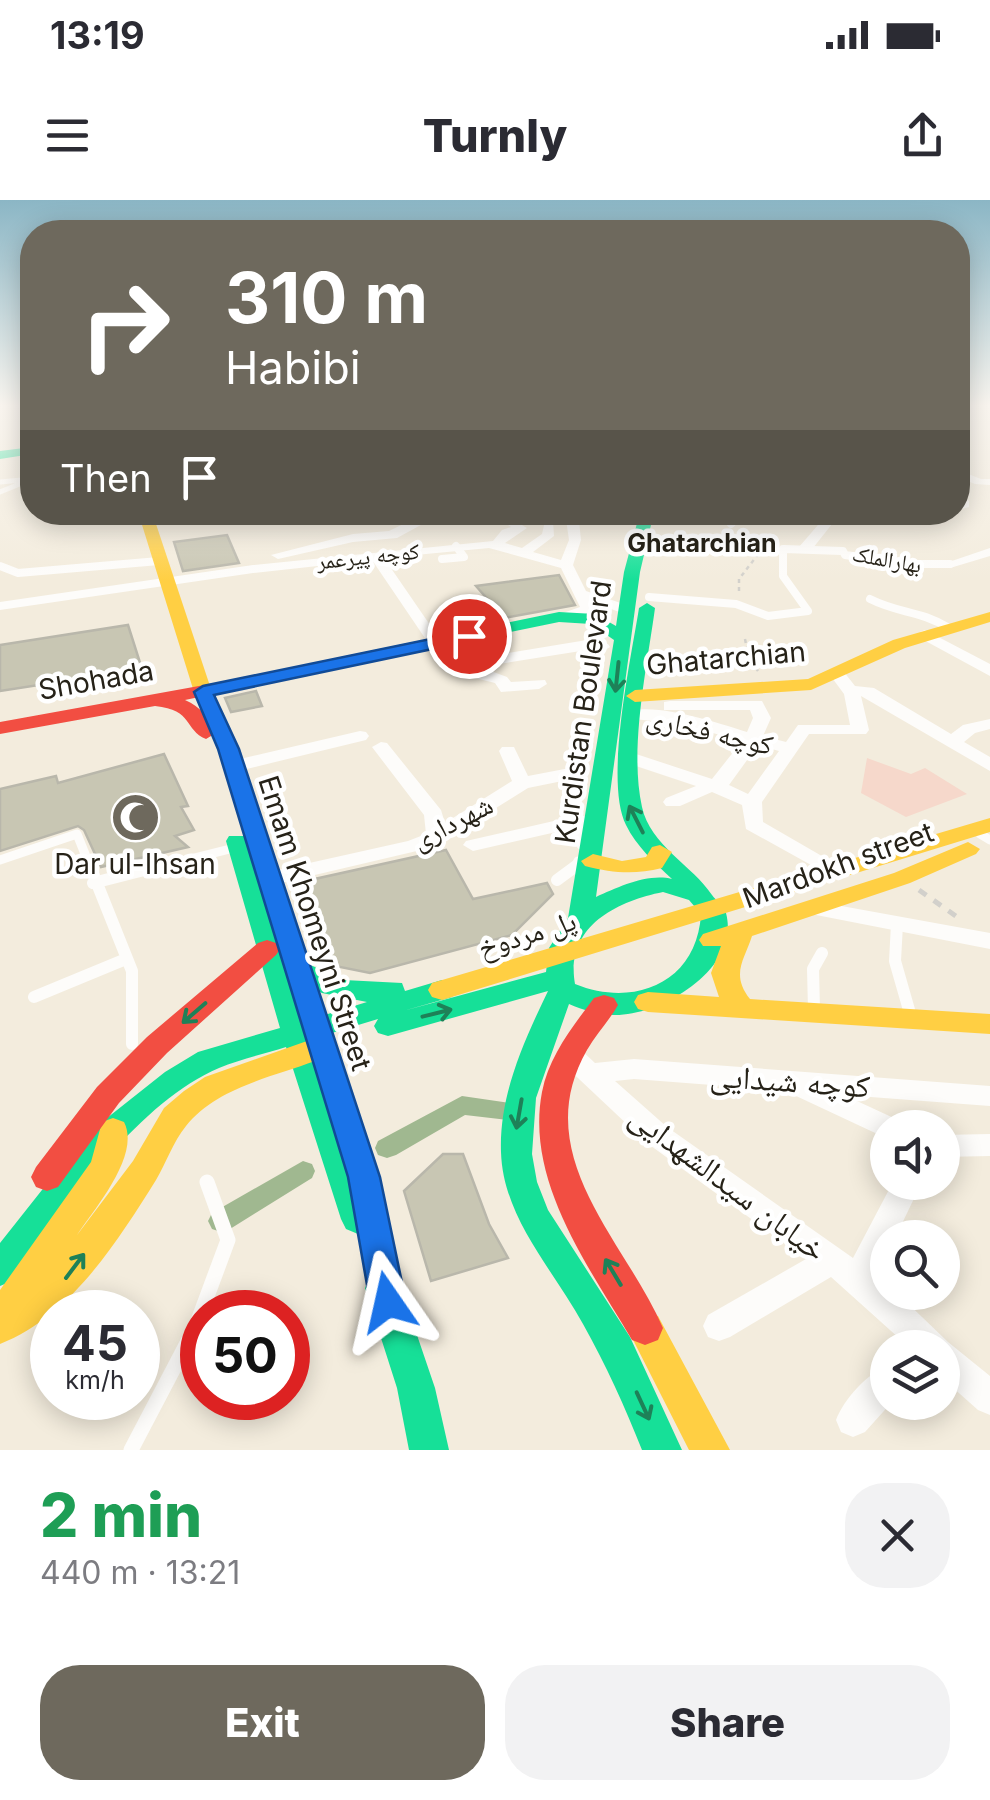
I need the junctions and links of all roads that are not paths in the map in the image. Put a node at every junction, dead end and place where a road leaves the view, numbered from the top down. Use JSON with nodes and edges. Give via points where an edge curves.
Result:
{"nodes":[{"id":1,"x":148,"y":525,"type":"edge"},
{"id":2,"x":409,"y":525,"type":"edge"},
{"id":3,"x":428,"y":525,"type":"edge"},
{"id":4,"x":516,"y":525,"type":"edge"},
{"id":5,"x":549,"y":525,"type":"edge"},
{"id":6,"x":573,"y":525,"type":"edge"},
{"id":7,"x":639,"y":525,"type":"edge"},
{"id":8,"x":663,"y":525,"type":"edge"},
{"id":9,"x":825,"y":525,"type":"edge"},
{"id":10,"x":498,"y":543,"type":"junction"},
{"id":11,"x":456,"y":546,"type":"junction"},
{"id":12,"x":415,"y":550,"type":"junction"},
{"id":13,"x":804,"y":550,"type":"junction"},
{"id":14,"x":522,"y":553,"type":"junction"},
{"id":15,"x":989,"y":554,"type":"edge"},
{"id":16,"x":375,"y":555,"type":"junction"},
{"id":17,"x":442,"y":559,"type":"dead end"},
{"id":18,"x":950,"y":564,"type":"joint"},
{"id":19,"x":566,"y":565,"type":"junction"},
{"id":20,"x":0,"y":566,"type":"edge"},
{"id":21,"x":252,"y":569,"type":"junction"},
{"id":22,"x":163,"y":572,"type":"junction"},
{"id":23,"x":582,"y":594,"type":"junction"},
{"id":24,"x":55,"y":598,"type":"junction"},
{"id":25,"x":870,"y":599,"type":"dead end"},
{"id":26,"x":635,"y":601,"type":"junction"},
{"id":27,"x":0,"y":606,"type":"edge"},
{"id":28,"x":29,"y":615,"type":"dead end"},
{"id":29,"x":568,"y":616,"type":"junction"},
{"id":30,"x":990,"y":617,"type":"edge"},
{"id":31,"x":949,"y":628,"type":"junction"},
{"id":32,"x":926,"y":635,"type":"junction"},
{"id":33,"x":443,"y":642,"type":"junction"},
{"id":34,"x":613,"y":642,"type":"junction"},
{"id":35,"x":468,"y":664,"type":"junction"},
{"id":36,"x":990,"y":671,"type":"edge"},
{"id":37,"x":844,"y":682,"type":"junction"},
{"id":38,"x":539,"y":684,"type":"dead end"},
{"id":39,"x":203,"y":692,"type":"junction"},
{"id":40,"x":156,"y":700,"type":"junction"},
{"id":41,"x":635,"y":704,"type":"junction"},
{"id":42,"x":669,"y":706,"type":"junction"},
{"id":43,"x":990,"y":724,"type":"edge"},
{"id":44,"x":0,"y":728,"type":"edge"},
{"id":45,"x":360,"y":736,"type":"dead end"},
{"id":46,"x":752,"y":740,"type":"junction"},
{"id":47,"x":952,"y":742,"type":"junction"},
{"id":48,"x":381,"y":747,"type":"dead end"},
{"id":49,"x":787,"y":748,"type":"junction"},
{"id":50,"x":508,"y":752,"type":"dead end"},
{"id":51,"x":630,"y":758,"type":"junction"},
{"id":52,"x":990,"y":765,"type":"edge"},
{"id":53,"x":234,"y":766,"type":"junction"},
{"id":54,"x":576,"y":773,"type":"joint"},
{"id":55,"x":522,"y":784,"type":"junction"},
{"id":56,"x":715,"y":787,"type":"junction"},
{"id":57,"x":673,"y":802,"type":"dead end"},
{"id":58,"x":752,"y":802,"type":"junction"},
{"id":59,"x":580,"y":821,"type":"junction"},
{"id":60,"x":986,"y":832,"type":"edge"},
{"id":61,"x":436,"y":837,"type":"junction"},
{"id":62,"x":239,"y":846,"type":"junction"},
{"id":63,"x":473,"y":846,"type":"dead end"},
{"id":64,"x":660,"y":852,"type":"junction"},
{"id":65,"x":0,"y":860,"type":"edge"},
{"id":66,"x":594,"y":860,"type":"junction"},
{"id":67,"x":820,"y":864,"type":"junction"},
{"id":68,"x":268,"y":879,"type":"junction"},
{"id":69,"x":557,"y":880,"type":"dead end"},
{"id":70,"x":94,"y":883,"type":"junction"},
{"id":71,"x":702,"y":895,"type":"junction"},
{"id":72,"x":814,"y":908,"type":"junction"},
{"id":73,"x":897,"y":924,"type":"junction"},
{"id":74,"x":574,"y":926,"type":"junction"},
{"id":75,"x":747,"y":930,"type":"junction"},
{"id":76,"x":712,"y":940,"type":"junction"},
{"id":77,"x":990,"y":940,"type":"edge"},
{"id":78,"x":267,"y":949,"type":"junction"},
{"id":79,"x":822,"y":953,"type":"dead end"},
{"id":80,"x":126,"y":959,"type":"junction"},
{"id":81,"x":297,"y":968,"type":"junction"},
{"id":82,"x":559,"y":984,"type":"junction"},
{"id":83,"x":34,"y":996,"type":"dead end"},
{"id":84,"x":641,"y":1002,"type":"junction"},
{"id":85,"x":604,"y":1005,"type":"junction"},
{"id":86,"x":742,"y":1007,"type":"junction"},
{"id":87,"x":814,"y":1010,"type":"junction"},
{"id":88,"x":911,"y":1018,"type":"junction"},
{"id":89,"x":990,"y":1024,"type":"edge"},
{"id":90,"x":132,"y":1044,"type":"dead end"},
{"id":91,"x":312,"y":1051,"type":"junction"},
{"id":92,"x":580,"y":1064,"type":"junction"},
{"id":93,"x":794,"y":1084,"type":"junction"},
{"id":94,"x":990,"y":1096,"type":"edge"},
{"id":95,"x":870,"y":1120,"type":"edge"},
{"id":96,"x":113,"y":1131,"type":"junction"},
{"id":97,"x":990,"y":1145,"type":"edge"},
{"id":98,"x":960,"y":1146,"type":"edge"},
{"id":99,"x":207,"y":1182,"type":"dead end"},
{"id":100,"x":899,"y":1200,"type":"edge"},
{"id":101,"x":0,"y":1239,"type":"edge"},
{"id":102,"x":832,"y":1260,"type":"junction"},
{"id":103,"x":0,"y":1270,"type":"edge"},
{"id":104,"x":858,"y":1279,"type":"junction"},
{"id":105,"x":0,"y":1323,"type":"edge"},
{"id":106,"x":719,"y":1326,"type":"dead end"},
{"id":107,"x":911,"y":1330,"type":"edge"},
{"id":108,"x":960,"y":1373,"type":"edge"},
{"id":109,"x":990,"y":1398,"type":"edge"},
{"id":110,"x":870,"y":1402,"type":"edge"},
{"id":111,"x":853,"y":1420,"type":"dead end"},
{"id":112,"x":131,"y":1450,"type":"edge"},
{"id":113,"x":429,"y":1450,"type":"edge"},
{"id":114,"x":662,"y":1450,"type":"edge"},
{"id":115,"x":710,"y":1450,"type":"edge"}],
"edges":[{"from":1,"to":22,"type":"main road","name":"Emam Khomeyni Street"},
{"from":2,"to":21,"type":"street","via":[[392,535],[258,559]]},
{"from":3,"to":12,"type":"street","via":[[429,533],[411,539]]},
{"from":4,"to":10,"type":"street","via":[[521,528]]},
{"from":5,"to":14,"type":"street","via":[[548,536]]},
{"from":6,"to":19,"type":"street"},
{"from":7,"to":26,"type":"main road","name":"Kurdistan Boulevard"},
{"from":8,"to":26,"type":"main road","name":"Kurdistan Boulevard"},
{"from":9,"to":13,"type":"street"},
{"from":10,"to":11,"type":"street","name":"کوچه پیرعمر"},
{"from":10,"to":14,"type":"street","name":"کوچه پیرعمر"},
{"from":11,"to":12,"type":"street","name":"کوچه پیرعمر"},
{"from":11,"to":17,"type":"lane","via":[[464,557]]},
{"from":12,"to":16,"type":"street","name":"کوچه پیرعمر"},
{"from":13,"to":18,"type":"lane","name":"بهارالملک","via":[[909,566]]},
{"from":13,"to":26,"type":"lane","name":"بهارالملک","via":[[783,549],[782,573],[808,611],[768,616],[693,599]]},
{"from":14,"to":19,"type":"street","name":"کوچه پیرعمر"},
{"from":15,"to":18,"type":"street","name":"بهارالملک"},
{"from":16,"to":21,"type":"street","name":"کوچه پیرعمر"},
{"from":16,"to":33,"type":"street"},
{"from":19,"to":23,"type":"street"},
{"from":20,"to":22,"type":"lane","via":[[18,573]]},
{"from":21,"to":22,"type":"street","name":"کوچه پیرعمر"},
{"from":22,"to":24,"type":"street","name":"کوچه پیرعمر"},
{"from":22,"to":39,"type":"main road","name":"Emam Khomeyni Street"},
{"from":23,"to":26,"type":"street"},
{"from":23,"to":29,"type":"street","via":[[588,609]]},
{"from":24,"to":27,"type":"street","name":"کوچه پیرعمر"},
{"from":24,"to":28,"type":"street","via":[[53,609]]},
{"from":25,"to":31,"type":"lane","via":[[894,611],[922,612]]},
{"from":26,"to":34,"type":"main road","name":"Kurdistan Boulevard"},
{"from":26,"to":41,"type":"main road","name":"Kurdistan Boulevard"},
{"from":29,"to":33,"type":"main road","name":"Shohada"},
{"from":29,"to":34,"type":"main road","via":[[612,625]]},
{"from":30,"to":31,"type":"main road","name":"Ghatarchian"},
{"from":31,"to":32,"type":"main road","name":"Ghatarchian"},
{"from":32,"to":36,"type":"street"},
{"from":32,"to":37,"type":"main road","name":"Ghatarchian","via":[[874,654]]},
{"from":33,"to":35,"type":"street"},
{"from":33,"to":39,"type":"main road","name":"Shohada"},
{"from":34,"to":35,"type":"street"},
{"from":34,"to":66,"type":"main road","name":"Kurdistan Boulevard","one_way":true},
{"from":35,"to":38,"type":"street","via":[[507,688]]},
{"from":37,"to":42,"type":"main road","name":"Ghatarchian"},
{"from":37,"to":47,"type":"street"},
{"from":37,"to":49,"type":"street","via":[[860,730],[804,730]]},
{"from":39,"to":40,"type":"main road","name":"Shohada"},
{"from":39,"to":53,"type":"main road","name":"Emam Khomeyni Street"},
{"from":40,"to":44,"type":"main road","name":"Shohada"},
{"from":40,"to":62,"type":"main road","name":"Emam Khomeyni Street","via":[[188,705],[202,717]]},
{"from":41,"to":42,"type":"main road","name":"Ghatarchian"},
{"from":41,"to":51,"type":"main road","name":"Kurdistan Boulevard"},
{"from":42,"to":46,"type":"street","name":"کوچه فخاری"},
{"from":42,"to":46,"type":"street","via":[[756,706],[762,718]]},
{"from":43,"to":47,"type":"street"},
{"from":45,"to":53,"type":"street"},
{"from":46,"to":49,"type":"street","name":"کوچه فخاری"},
{"from":46,"to":56,"type":"street"},
{"from":47,"to":52,"type":"street"},
{"from":48,"to":61,"type":"street","via":[[434,814]]},
{"from":49,"to":58,"type":"street"},
{"from":50,"to":55,"type":"street"},
{"from":51,"to":56,"type":"street"},
{"from":64,"to":51,"type":"main road","name":"Kurdistan Boulevard","one_way":true,"via":[[629,808]]},
{"from":53,"to":68,"type":"main road","name":"Emam Khomeyni Street"},
{"from":54,"to":55,"type":"street","name":"شهرداری"},
{"from":54,"to":59,"type":"lane"},
{"from":55,"to":61,"type":"street","name":"شهرداری"},
{"from":56,"to":57,"type":"street"},
{"from":56,"to":58,"type":"street"},
{"from":58,"to":67,"type":"street","via":[[753,826]]},
{"from":59,"to":63,"type":"street"},
{"from":59,"to":69,"type":"lane","via":[[581,854],[574,870]]},
{"from":60,"to":67,"type":"main road","name":"Mardokh street","via":[[945,826]]},
{"from":60,"to":72,"type":"main road","name":"Mardokh street","via":[[971,848]]},
{"from":60,"to":96,"type":"main road","name":"پل مردوخ","via":[[208,1060],[166,1083]]},
{"from":61,"to":68,"type":"street","name":"شهرداری"},
{"from":62,"to":70,"type":"lane"},
{"from":62,"to":78,"type":"main road","name":"Emam Khomeyni Street"},
{"from":64,"to":66,"type":"main road","via":[[654,863],[634,868]]},
{"from":64,"to":71,"type":"main road","name":"Kurdistan Boulevard"},
{"from":65,"to":70,"type":"lane","via":[[76,834]]},
{"from":66,"to":74,"type":"main road","name":"Kurdistan Boulevard"},
{"from":67,"to":71,"type":"main road","name":"Mardokh street"},
{"from":68,"to":81,"type":"main road","name":"Emam Khomeyni Street"},
{"from":70,"to":80,"type":"lane"},
{"from":71,"to":74,"type":"main road","via":[[678,884],[649,885],[604,901]]},
{"from":71,"to":76,"type":"main road","via":[[716,917]]},
{"from":72,"to":73,"type":"street"},
{"from":72,"to":75,"type":"main road","name":"Mardokh street"},
{"from":73,"to":77,"type":"street"},
{"from":73,"to":88,"type":"lane","via":[[895,961]]},
{"from":74,"to":81,"type":"main road","via":[[476,968],[362,998],[326,987]]},
{"from":74,"to":82,"type":"main road","via":[[558,956]]},
{"from":75,"to":76,"type":"main road","name":"Mardokh street"},
{"from":75,"to":86,"type":"main road","via":[[728,951],[720,976]]},
{"from":76,"to":84,"type":"main road","via":[[686,976]]},
{"from":78,"to":91,"type":"main road","name":"Emam Khomeyni Street"},
{"from":78,"to":101,"type":"main road","one_way":true,"via":[[108,1095]]},
{"from":79,"to":87,"type":"lane","via":[[813,969]]},
{"from":80,"to":83,"type":"lane"},
{"from":80,"to":90,"type":"lane","via":[[132,971]]},
{"from":81,"to":91,"type":"main road","name":"Emam Khomeyni Street"},
{"from":82,"to":85,"type":"main road","via":[[582,1001]]},
{"from":91,"to":82,"type":"main road","one_way":true},
{"from":82,"to":114,"type":"main road","one_way":true,"via":[[517,1116],[518,1171],[524,1194],[592,1305]]},
{"from":84,"to":85,"type":"main road"},
{"from":84,"to":86,"type":"main road"},
{"from":85,"to":92,"type":"main road","via":[[587,1022]]},
{"from":86,"to":87,"type":"main road"},
{"from":87,"to":88,"type":"main road"},
{"from":88,"to":89,"type":"main road"},
{"from":105,"to":91,"type":"main road","one_way":true,"via":[[62,1284],[184,1108],[216,1084]]},
{"from":91,"to":113,"type":"main road","name":"Emam Khomeyni Street","via":[[364,1177],[388,1302]]},
{"from":92,"to":93,"type":"street","name":"کوچه شیدایی"},
{"from":92,"to":102,"type":"street","name":"خیابان سیدالشهدایی","via":[[657,1135]]},
{"from":115,"to":92,"type":"main road","one_way":true,"via":[[558,1172],[552,1138]]},
{"from":93,"to":94,"type":"street","name":"کوچه شیدایی"},
{"from":93,"to":95,"type":"street"},
{"from":96,"to":103,"type":"main road","name":"پل مردوخ"},
{"from":96,"to":105,"type":"main road","via":[[106,1166]]},
{"from":97,"to":98,"type":"street"},
{"from":99,"to":112,"type":"lane","via":[[228,1240],[196,1326]]},
{"from":100,"to":104,"type":"street"},
{"from":102,"to":104,"type":"street","name":"خیابان سیدالشهدایی"},
{"from":102,"to":106,"type":"street"},
{"from":104,"to":107,"type":"street","name":"خیابان سیدالشهدایی"},
{"from":108,"to":109,"type":"street","name":"خیابان سیدالشهدایی"},
{"from":110,"to":111,"type":"street"}]}
